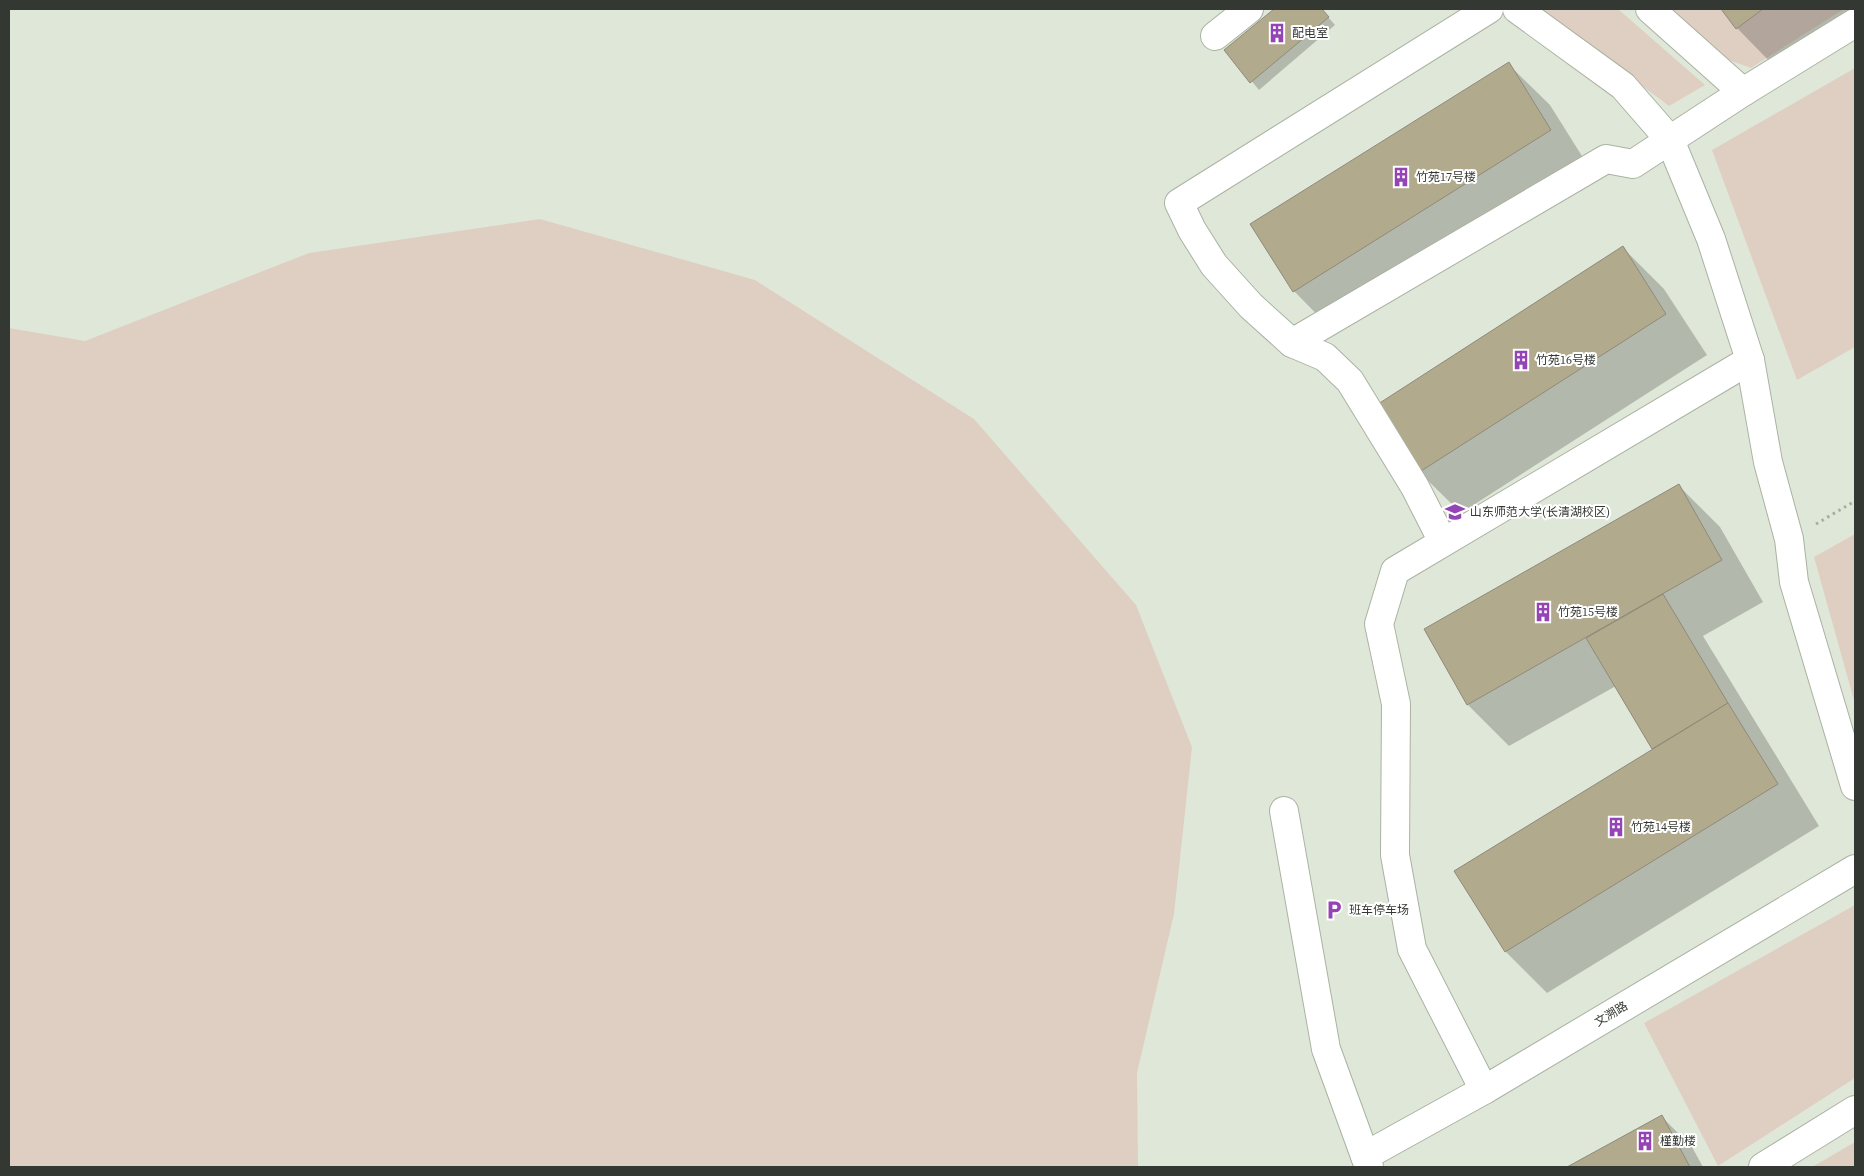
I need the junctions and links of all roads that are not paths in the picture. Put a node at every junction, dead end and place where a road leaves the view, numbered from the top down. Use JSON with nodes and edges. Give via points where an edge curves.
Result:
{"nodes":[{"id":1,"x":1249,"y":9,"type":"edge"},
{"id":2,"x":1489,"y":9,"type":"edge"},
{"id":3,"x":1517,"y":9,"type":"edge"},
{"id":4,"x":1650,"y":9,"type":"edge"},
{"id":5,"x":1855,"y":23,"type":"edge"},
{"id":6,"x":1215,"y":36,"type":"dead end"},
{"id":7,"x":1743,"y":92,"type":"junction"},
{"id":8,"x":1670,"y":140,"type":"junction"},
{"id":9,"x":1292,"y":343,"type":"junction"},
{"id":10,"x":1750,"y":360,"type":"junction"},
{"id":11,"x":1443,"y":542,"type":"junction"},
{"id":12,"x":1855,"y":786,"type":"edge"},
{"id":13,"x":1284,"y":811,"type":"dead end"},
{"id":14,"x":1855,"y":869,"type":"edge"},
{"id":15,"x":1484,"y":1090,"type":"junction"},
{"id":16,"x":1855,"y":1110,"type":"edge"},
{"id":17,"x":1367,"y":1162,"type":"edge"},
{"id":18,"x":1763,"y":1167,"type":"edge"}],
"edges":[{"from":1,"to":6,"type":"street"},
{"from":2,"to":9,"type":"street","via":[[1179,203],[1214,265],[1251,306]]},
{"from":3,"to":8,"type":"street","via":[[1623,86]]},
{"from":4,"to":7,"type":"street"},
{"from":5,"to":7,"type":"street"},
{"from":7,"to":8,"type":"street"},
{"from":8,"to":9,"type":"street","via":[[1633,164],[1606,159]]},
{"from":8,"to":10,"type":"street","via":[[1711,239]]},
{"from":9,"to":11,"type":"street","via":[[1325,357],[1350,381],[1415,487]]},
{"from":10,"to":11,"type":"street"},
{"from":10,"to":12,"type":"street","via":[[1768,462],[1789,539],[1794,582]]},
{"from":11,"to":15,"type":"street","via":[[1395,571],[1379,624],[1396,704],[1395,855],[1412,950]]},
{"from":13,"to":17,"type":"street","via":[[1326,1049]]},
{"from":14,"to":15,"type":"street","name":"文溯路"},
{"from":15,"to":17,"type":"street","name":"文溯路"},
{"from":16,"to":18,"type":"street"}]}
